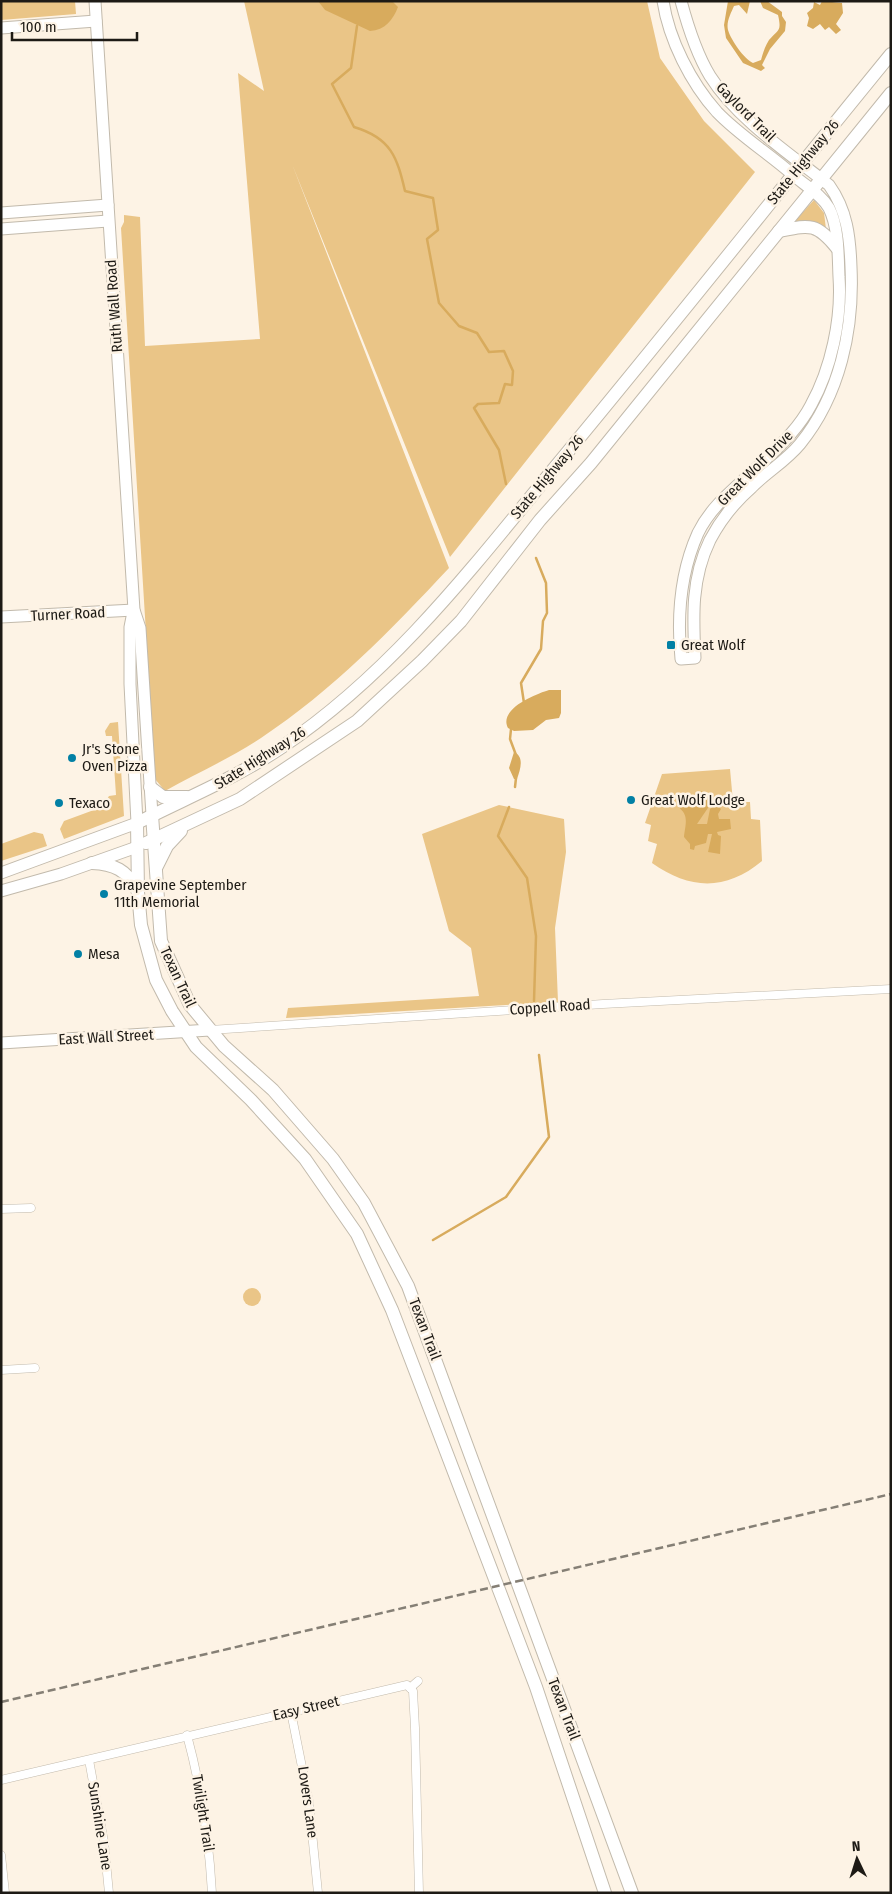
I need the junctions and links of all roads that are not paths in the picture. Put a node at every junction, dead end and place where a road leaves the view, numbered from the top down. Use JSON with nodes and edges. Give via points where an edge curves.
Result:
{"nodes":[{"id":1,"x":95,"y":1,"type":"edge"},
{"id":2,"x":663,"y":1,"type":"edge"},
{"id":3,"x":681,"y":1,"type":"edge"},
{"id":4,"x":96,"y":21,"type":"junction"},
{"id":5,"x":1,"y":28,"type":"edge"},
{"id":6,"x":891,"y":54,"type":"edge"},
{"id":7,"x":891,"y":93,"type":"edge"},
{"id":8,"x":802,"y":163,"type":"junction"},
{"id":9,"x":793,"y":175,"type":"junction"},
{"id":10,"x":821,"y":179,"type":"junction"},
{"id":11,"x":811,"y":191,"type":"junction"},
{"id":12,"x":108,"y":205,"type":"junction"},
{"id":13,"x":1,"y":214,"type":"edge"},
{"id":14,"x":108,"y":221,"type":"junction"},
{"id":15,"x":1,"y":229,"type":"edge"},
{"id":16,"x":779,"y":231,"type":"junction"},
{"id":17,"x":837,"y":248,"type":"junction"},
{"id":18,"x":560,"y":461,"type":"junction"},
{"id":19,"x":578,"y":477,"type":"junction"},
{"id":20,"x":134,"y":610,"type":"junction"},
{"id":21,"x":1,"y":617,"type":"edge"},
{"id":22,"x":150,"y":787,"type":"junction"},
{"id":23,"x":199,"y":795,"type":"junction"},
{"id":24,"x":152,"y":816,"type":"junction"},
{"id":25,"x":196,"y":822,"type":"junction"},
{"id":26,"x":137,"y":823,"type":"junction"},
{"id":27,"x":154,"y":840,"type":"junction"},
{"id":28,"x":137,"y":847,"type":"junction"},
{"id":29,"x":92,"y":863,"type":"junction"},
{"id":30,"x":156,"y":868,"type":"junction"},
{"id":31,"x":1,"y":873,"type":"edge"},
{"id":32,"x":1,"y":891,"type":"edge"},
{"id":33,"x":138,"y":892,"type":"junction"},
{"id":34,"x":890,"y":989,"type":"edge"},
{"id":35,"x":210,"y":1030,"type":"junction"},
{"id":36,"x":186,"y":1032,"type":"junction"},
{"id":37,"x":1,"y":1043,"type":"edge"},
{"id":38,"x":31,"y":1208,"type":"dead end"},
{"id":39,"x":1,"y":1209,"type":"edge"},
{"id":40,"x":375,"y":1223,"type":"junction"},
{"id":41,"x":357,"y":1234,"type":"junction"},
{"id":42,"x":34,"y":1368,"type":"dead end"},
{"id":43,"x":1,"y":1370,"type":"edge"},
{"id":44,"x":418,"y":1681,"type":"dead end"},
{"id":45,"x":410,"y":1688,"type":"junction"},
{"id":46,"x":291,"y":1712,"type":"junction"},
{"id":47,"x":188,"y":1735,"type":"junction"},
{"id":48,"x":89,"y":1760,"type":"junction"},
{"id":49,"x":1,"y":1780,"type":"edge"},
{"id":50,"x":1,"y":1855,"type":"edge"},
{"id":51,"x":5,"y":1893,"type":"edge"},
{"id":52,"x":109,"y":1893,"type":"edge"},
{"id":53,"x":212,"y":1893,"type":"edge"},
{"id":54,"x":318,"y":1893,"type":"edge"},
{"id":55,"x":419,"y":1893,"type":"edge"},
{"id":56,"x":605,"y":1893,"type":"edge"},
{"id":57,"x":632,"y":1893,"type":"edge"}],
"edges":[{"from":1,"to":4,"type":"street","name":"Ruth Wall Road"},
{"from":2,"to":9,"type":"street","name":"Gaylord Trail","via":[[677,48],[716,112]]},
{"from":3,"to":8,"type":"street","name":"Gaylord Trail","via":[[700,56],[718,86],[742,113]]},
{"from":4,"to":5,"type":"street"},
{"from":4,"to":12,"type":"street","name":"Ruth Wall Road"},
{"from":6,"to":8,"type":"main road","name":"State Highway 26"},
{"from":7,"to":10,"type":"main road","name":"State Highway 26"},
{"from":8,"to":9,"type":"main road","name":"State Highway 26"},
{"from":8,"to":10,"type":"street","name":"Gaylord Trail"},
{"from":9,"to":11,"type":"street","name":"Great Wolf Drive"},
{"from":9,"to":18,"type":"main road","name":"State Highway 26"},
{"from":10,"to":11,"type":"main road","name":"State Highway 26"},
{"from":10,"to":17,"type":"street","name":"Great Wolf Drive","via":[[837,196],[847,220],[850,239],[852,296],[838,372],[820,416],[799,445],[751,487],[711,540],[697,574],[692,608],[695,658],[681,659],[679,611],[685,571],[699,533],[719,502],[792,432],[811,405],[826,368],[838,313],[840,279]]},
{"from":11,"to":16,"type":"main road","name":"State Highway 26"},
{"from":11,"to":17,"type":"street","name":"Great Wolf Drive","via":[[829,209]]},
{"from":12,"to":13,"type":"street"},
{"from":12,"to":14,"type":"street","name":"Ruth Wall Road"},
{"from":14,"to":15,"type":"street"},
{"from":14,"to":20,"type":"street","name":"Ruth Wall Road"},
{"from":16,"to":17,"type":"main road","via":[[800,226],[814,227],[826,234]]},
{"from":16,"to":19,"type":"main road","name":"State Highway 26"},
{"from":18,"to":19,"type":"main road"},
{"from":18,"to":23,"type":"main road","name":"State Highway 26","via":[[448,598],[390,658],[321,718],[283,746],[240,774]]},
{"from":19,"to":25,"type":"main road","name":"State Highway 26","via":[[461,621],[388,693],[318,748],[240,799]]},
{"from":20,"to":21,"type":"street","name":"Turner Road"},
{"from":20,"to":22,"type":"street","name":"Ruth Wall Road","via":[[140,628]]},
{"from":20,"to":26,"type":"street","name":"Ruth Wall Road","via":[[130,627],[130,684]]},
{"from":22,"to":23,"type":"main road","via":[[163,797]]},
{"from":22,"to":24,"type":"street","name":"Ruth Wall Road"},
{"from":23,"to":24,"type":"main road","name":"State Highway 26"},
{"from":24,"to":26,"type":"main road","name":"State Highway 26"},
{"from":24,"to":27,"type":"main road","name":"Texan Trail"},
{"from":25,"to":27,"type":"main road","name":"State Highway 26"},
{"from":25,"to":30,"type":"main road","via":[[182,830],[167,846]]},
{"from":26,"to":28,"type":"main road","name":"Texan Trail"},
{"from":26,"to":31,"type":"street"},
{"from":27,"to":28,"type":"main road","name":"State Highway 26"},
{"from":27,"to":30,"type":"main road","name":"Texan Trail"},
{"from":28,"to":29,"type":"street"},
{"from":28,"to":33,"type":"main road","name":"Texan Trail"},
{"from":29,"to":32,"type":"street"},
{"from":29,"to":33,"type":"main road","via":[[108,863],[124,871]]},
{"from":30,"to":35,"type":"main road","name":"Texan Trail","via":[[161,941],[190,1005]]},
{"from":33,"to":36,"type":"main road","name":"Texan Trail","via":[[145,947],[156,980]]},
{"from":34,"to":35,"type":"street","name":"Coppell Road"},
{"from":35,"to":36,"type":"street","name":"East Wall Street"},
{"from":35,"to":40,"type":"main road","name":"Texan Trail","via":[[273,1090],[316,1139],[359,1195]]},
{"from":36,"to":37,"type":"street","name":"East Wall Street"},
{"from":36,"to":41,"type":"main road","name":"Texan Trail","via":[[196,1047],[252,1100],[305,1159]]},
{"from":38,"to":39,"type":"street"},
{"from":40,"to":41,"type":"main road"},
{"from":40,"to":57,"type":"main road","name":"Texan Trail","via":[[408,1286],[427,1333]]},
{"from":41,"to":56,"type":"main road","name":"Texan Trail","via":[[392,1310],[502,1595]]},
{"from":42,"to":43,"type":"street"},
{"from":44,"to":45,"type":"street"},
{"from":45,"to":46,"type":"street","name":"Easy Street","via":[[407,1685],[391,1687]]},
{"from":45,"to":55,"type":"street","via":[[413,1691],[415,1728]]},
{"from":46,"to":47,"type":"street","name":"Easy Street"},
{"from":46,"to":54,"type":"street","name":"Lovers Lane","via":[[309,1802]]},
{"from":47,"to":48,"type":"street","name":"Easy Street"},
{"from":47,"to":53,"type":"street","name":"Twilight Trail","via":[[200,1780]]},
{"from":48,"to":49,"type":"street","name":"Easy Street"},
{"from":48,"to":52,"type":"street","name":"Sunshine Lane","via":[[104,1842]]},
{"from":50,"to":51,"type":"street"}]}
